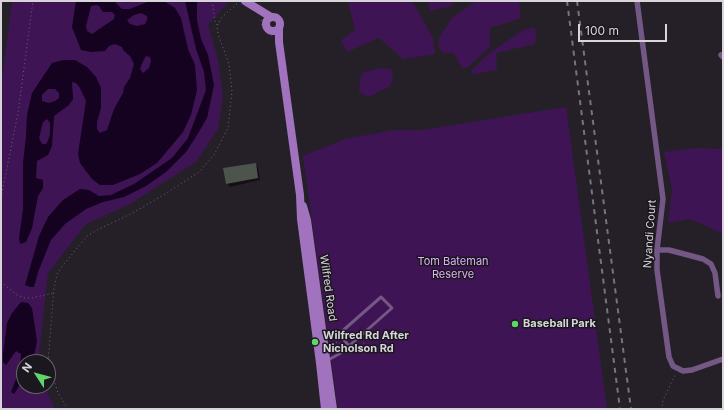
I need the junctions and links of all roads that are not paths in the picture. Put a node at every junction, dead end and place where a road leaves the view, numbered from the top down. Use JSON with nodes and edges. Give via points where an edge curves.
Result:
{"nodes":[{"id":1,"x":245,"y":1,"type":"edge"},
{"id":2,"x":637,"y":1,"type":"edge"},
{"id":3,"x":269,"y":19,"type":"junction"},
{"id":4,"x":275,"y":30,"type":"junction"},
{"id":5,"x":657,"y":250,"type":"junction"},
{"id":6,"x":718,"y":296,"type":"dead end"},
{"id":7,"x":349,"y":346,"type":"junction"},
{"id":8,"x":723,"y":359,"type":"edge"},
{"id":9,"x":324,"y":362,"type":"junction"},
{"id":10,"x":325,"y":409,"type":"edge"},
{"id":11,"x":333,"y":409,"type":"edge"}],
"edges":[{"from":1,"to":3,"type":"main road"},
{"from":2,"to":5,"type":"street","name":"Nyandi Court","via":[[663,199]]},
{"from":3,"to":4,"type":"main road","via":[[266,28]]},
{"from":3,"to":4,"type":"main road","via":[[275,17],[278,20],[280,24]]},
{"from":4,"to":9,"type":"main road","name":"Wilfred Road","via":[[279,42],[301,219]]},
{"from":5,"to":6,"type":"street","via":[[669,250],[711,264]]},
{"from":5,"to":8,"type":"street","name":"Nyandi Court","via":[[656,270],[669,357],[673,366],[683,371],[692,370]]},
{"from":7,"to":7,"type":"lane","via":[[392,308],[381,297],[339,334]]},
{"from":7,"to":9,"type":"lane"},
{"from":9,"to":10,"type":"main road","name":"Wilfred Road"},
{"from":9,"to":11,"type":"main road","name":"Wilfred Road"}]}
